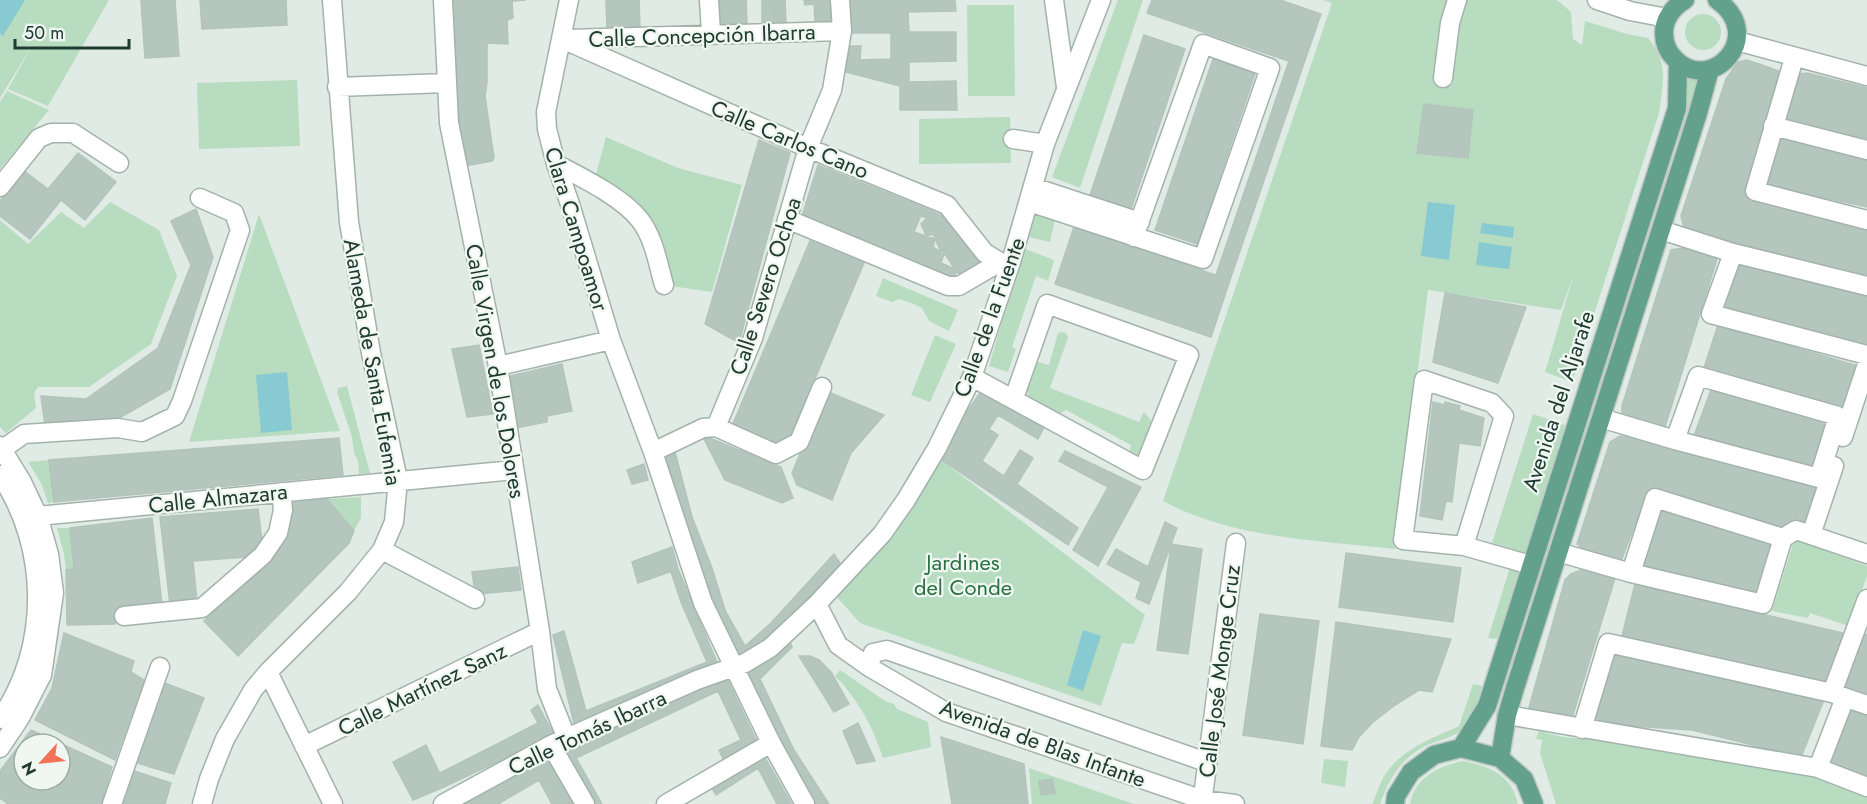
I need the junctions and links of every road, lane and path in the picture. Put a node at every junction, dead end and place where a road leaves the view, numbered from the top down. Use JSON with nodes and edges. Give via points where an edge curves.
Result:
{"nodes":[{"id":1,"x":332,"y":0,"type":"edge"},
{"id":2,"x":443,"y":0,"type":"edge"},
{"id":3,"x":568,"y":0,"type":"edge"},
{"id":4,"x":709,"y":0,"type":"edge"},
{"id":5,"x":840,"y":0,"type":"edge"},
{"id":6,"x":1054,"y":0,"type":"edge"},
{"id":7,"x":1101,"y":0,"type":"edge"},
{"id":8,"x":1457,"y":0,"type":"edge"},
{"id":9,"x":1596,"y":0,"type":"edge"},
{"id":10,"x":1685,"y":0,"type":"edge"},
{"id":11,"x":1717,"y":0,"type":"edge"},
{"id":12,"x":1734,"y":8,"type":"edge"},
{"id":13,"x":1667,"y":18,"type":"junction"},
{"id":14,"x":842,"y":31,"type":"junction"},
{"id":15,"x":711,"y":33,"type":"junction"},
{"id":16,"x":562,"y":39,"type":"junction"},
{"id":17,"x":1737,"y":41,"type":"junction"},
{"id":18,"x":1794,"y":58,"type":"junction"},
{"id":19,"x":1678,"y":62,"type":"junction"},
{"id":20,"x":1710,"y":69,"type":"junction"},
{"id":21,"x":1867,"y":76,"type":"edge"},
{"id":22,"x":1443,"y":78,"type":"dead end"},
{"id":23,"x":446,"y":83,"type":"junction"},
{"id":24,"x":337,"y":87,"type":"junction"},
{"id":25,"x":1066,"y":90,"type":"junction"},
{"id":26,"x":1773,"y":126,"type":"junction"},
{"id":27,"x":1013,"y":139,"type":"dead end"},
{"id":28,"x":1045,"y":144,"type":"junction"},
{"id":29,"x":808,"y":148,"type":"junction"},
{"id":30,"x":1867,"y":150,"type":"edge"},
{"id":31,"x":119,"y":163,"type":"dead end"},
{"id":32,"x":555,"y":164,"type":"junction"},
{"id":33,"x":0,"y":187,"type":"edge"},
{"id":34,"x":1031,"y":195,"type":"junction"},
{"id":35,"x":200,"y":198,"type":"dead end"},
{"id":36,"x":787,"y":219,"type":"junction"},
{"id":37,"x":1867,"y":220,"type":"edge"},
{"id":38,"x":1137,"y":229,"type":"junction"},
{"id":39,"x":1661,"y":230,"type":"junction"},
{"id":40,"x":1733,"y":252,"type":"junction"},
{"id":41,"x":1005,"y":262,"type":"junction"},
{"id":42,"x":664,"y":285,"type":"dead end"},
{"id":43,"x":1867,"y":286,"type":"edge"},
{"id":44,"x":611,"y":340,"type":"junction"},
{"id":45,"x":1867,"y":355,"type":"edge"},
{"id":46,"x":1867,"y":364,"type":"edge"},
{"id":47,"x":498,"y":366,"type":"junction"},
{"id":48,"x":972,"y":376,"type":"junction"},
{"id":49,"x":822,"y":387,"type":"dead end"},
{"id":50,"x":1014,"y":398,"type":"junction"},
{"id":51,"x":1601,"y":418,"type":"junction"},
{"id":52,"x":716,"y":427,"type":"junction"},
{"id":53,"x":1675,"y":440,"type":"junction"},
{"id":54,"x":1,"y":449,"type":"edge"},
{"id":55,"x":653,"y":452,"type":"junction"},
{"id":56,"x":514,"y":470,"type":"junction"},
{"id":57,"x":0,"y":475,"type":"edge"},
{"id":58,"x":398,"y":480,"type":"junction"},
{"id":59,"x":281,"y":492,"type":"junction"},
{"id":60,"x":38,"y":516,"type":"junction"},
{"id":61,"x":1811,"y":535,"type":"junction"},
{"id":62,"x":1783,"y":538,"type":"junction"},
{"id":63,"x":1236,"y":543,"type":"dead end"},
{"id":64,"x":1464,"y":546,"type":"junction"},
{"id":65,"x":382,"y":550,"type":"junction"},
{"id":66,"x":1558,"y":552,"type":"junction"},
{"id":67,"x":1867,"y":554,"type":"edge"},
{"id":68,"x":1531,"y":565,"type":"junction"},
{"id":69,"x":1631,"y":573,"type":"junction"},
{"id":70,"x":475,"y":599,"type":"dead end"},
{"id":71,"x":1867,"y":599,"type":"edge"},
{"id":72,"x":817,"y":604,"type":"junction"},
{"id":73,"x":124,"y":616,"type":"dead end"},
{"id":74,"x":540,"y":631,"type":"junction"},
{"id":75,"x":734,"y":666,"type":"junction"},
{"id":76,"x":160,"y":667,"type":"dead end"},
{"id":77,"x":869,"y":667,"type":"junction"},
{"id":78,"x":268,"y":672,"type":"junction"},
{"id":79,"x":1838,"y":695,"type":"junction"},
{"id":80,"x":1867,"y":705,"type":"edge"},
{"id":81,"x":1507,"y":714,"type":"junction"},
{"id":82,"x":0,"y":719,"type":"edge"},
{"id":83,"x":1582,"y":729,"type":"junction"},
{"id":84,"x":559,"y":742,"type":"junction"},
{"id":85,"x":771,"y":743,"type":"junction"},
{"id":86,"x":304,"y":746,"type":"junction"},
{"id":87,"x":0,"y":748,"type":"edge"},
{"id":88,"x":1461,"y":748,"type":"junction"},
{"id":89,"x":1500,"y":758,"type":"junction"},
{"id":90,"x":1206,"y":762,"type":"junction"},
{"id":91,"x":1818,"y":768,"type":"junction"},
{"id":92,"x":1867,"y":788,"type":"edge"},
{"id":93,"x":1202,"y":802,"type":"edge"},
{"id":94,"x":112,"y":804,"type":"edge"},
{"id":95,"x":202,"y":804,"type":"edge"},
{"id":96,"x":333,"y":804,"type":"edge"},
{"id":97,"x":442,"y":804,"type":"edge"},
{"id":98,"x":585,"y":804,"type":"edge"},
{"id":99,"x":666,"y":804,"type":"edge"},
{"id":100,"x":805,"y":804,"type":"edge"},
{"id":101,"x":1235,"y":804,"type":"edge"},
{"id":102,"x":1395,"y":804,"type":"edge"},
{"id":103,"x":1534,"y":804,"type":"edge"}],
"edges":[{"from":1,"to":24,"type":"street","name":"Alameda de Santa Eufemia"},
{"from":2,"to":23,"type":"street","name":"Calle Virgen de los Dolores"},
{"from":3,"to":16,"type":"street","name":"Clara Campoamor"},
{"from":4,"to":15,"type":"street"},
{"from":5,"to":14,"type":"street","name":"Calle Severo Ochoa"},
{"from":6,"to":25,"type":"street"},
{"from":7,"to":25,"type":"street","name":"Calle de la Fuente"},
{"from":8,"to":22,"type":"street"},
{"from":9,"to":13,"type":"street"},
{"from":10,"to":13,"type":"main road"},
{"from":11,"to":12,"type":"main road"},
{"from":12,"to":17,"type":"main road"},
{"from":13,"to":19,"type":"main road","via":[[1665,42]]},
{"from":14,"to":15,"type":"street","name":"Calle Concepción Ibarra"},
{"from":14,"to":29,"type":"street","name":"Calle Severo Ochoa","via":[[832,90]]},
{"from":15,"to":16,"type":"street","name":"Calle Concepción Ibarra"},
{"from":16,"to":29,"type":"street","name":"Calle Carlos Cano"},
{"from":16,"to":32,"type":"street","name":"Clara Campoamor","via":[[546,112]]},
{"from":17,"to":18,"type":"street"},
{"from":17,"to":20,"type":"main road","via":[[1728,59]]},
{"from":18,"to":21,"type":"street"},
{"from":18,"to":26,"type":"street"},
{"from":19,"to":20,"type":"main road","via":[[1688,68]]},
{"from":19,"to":68,"type":"main road","name":"Avenida del Aljarafe","via":[[1677,108]]},
{"from":20,"to":39,"type":"main road","name":"Avenida del Aljarafe"},
{"from":23,"to":24,"type":"street"},
{"from":23,"to":47,"type":"street","name":"Calle Virgen de los Dolores","via":[[449,123]]},
{"from":24,"to":58,"type":"street","name":"Alameda de Santa Eufemia","via":[[348,222],[370,353]]},
{"from":25,"to":28,"type":"street","name":"Calle de la Fuente"},
{"from":26,"to":30,"type":"street"},
{"from":26,"to":37,"type":"street","via":[[1755,191]]},
{"from":27,"to":28,"type":"street"},
{"from":28,"to":34,"type":"street","name":"Calle de la Fuente"},
{"from":29,"to":36,"type":"street","name":"Calle Severo Ochoa"},
{"from":29,"to":41,"type":"street","name":"Calle Carlos Cano","via":[[947,205],[985,253]]},
{"from":31,"to":33,"type":"street","via":[[73,134],[51,133],[39,138]]},
{"from":32,"to":42,"type":"street","via":[[614,197],[640,220],[654,247]]},
{"from":32,"to":44,"type":"street","name":"Clara Campoamor"},
{"from":34,"to":38,"type":"street"},
{"from":34,"to":41,"type":"street","name":"Calle de la Fuente"},
{"from":35,"to":54,"type":"street","via":[[234,213],[240,230],[175,416],[142,432],[118,428],[24,434]]},
{"from":36,"to":41,"type":"street","via":[[948,286],[959,286]]},
{"from":36,"to":52,"type":"street","name":"Calle Severo Ochoa","via":[[753,338]]},
{"from":38,"to":38,"type":"street","via":[[1203,259],[1270,68],[1203,44]]},
{"from":39,"to":40,"type":"street"},
{"from":39,"to":51,"type":"main road","name":"Avenida del Aljarafe"},
{"from":40,"to":43,"type":"street"},
{"from":40,"to":45,"type":"street","via":[[1712,314]]},
{"from":41,"to":48,"type":"street","name":"Calle de la Fuente"},
{"from":44,"to":47,"type":"street"},
{"from":44,"to":55,"type":"street","name":"Clara Campoamor"},
{"from":46,"to":61,"type":"street"},
{"from":47,"to":56,"type":"street","name":"Calle Virgen de los Dolores"},
{"from":48,"to":50,"type":"street"},
{"from":48,"to":72,"type":"street","name":"Calle de la Fuente","via":[[906,500],[882,534]]},
{"from":49,"to":52,"type":"street","via":[[800,442],[776,454]]},
{"from":50,"to":50,"type":"street","via":[[1143,470],[1189,355],[1047,304]]},
{"from":51,"to":53,"type":"street"},
{"from":51,"to":66,"type":"main road","name":"Avenida del Aljarafe"},
{"from":52,"to":55,"type":"street","via":[[703,428]]},
{"from":53,"to":53,"type":"street","via":[[1698,376],[1838,416],[1819,478]]},
{"from":54,"to":60,"type":"street"},
{"from":55,"to":75,"type":"street","name":"Clara Campoamor","via":[[703,603]]},
{"from":56,"to":58,"type":"street","name":"Calle Almazara"},
{"from":56,"to":74,"type":"street","name":"Calle Virgen de los Dolores"},
{"from":57,"to":82,"type":"street","via":[[24,522],[38,594],[36,627],[25,671]]},
{"from":58,"to":59,"type":"street","name":"Calle Almazara"},
{"from":58,"to":65,"type":"street","name":"Alameda de Santa Eufemia","via":[[394,522]]},
{"from":59,"to":60,"type":"street","name":"Calle Almazara"},
{"from":59,"to":73,"type":"street","via":[[283,510],[278,533],[263,555],[202,608]]},
{"from":60,"to":87,"type":"street","via":[[49,554],[54,593],[50,629],[42,675]]},
{"from":61,"to":62,"type":"street","via":[[1796,530]]},
{"from":61,"to":67,"type":"street"},
{"from":62,"to":69,"type":"street","via":[[1763,604]]},
{"from":62,"to":69,"type":"street","via":[[1655,498]]},
{"from":63,"to":90,"type":"street","name":"Calle José Monge Cruz"},
{"from":64,"to":64,"type":"street","via":[[1504,416],[1492,404],[1424,380],[1403,540]]},
{"from":64,"to":68,"type":"street"},
{"from":65,"to":70,"type":"street"},
{"from":65,"to":78,"type":"street","name":"Alameda de Santa Eufemia","via":[[348,592]]},
{"from":66,"to":69,"type":"street"},
{"from":66,"to":81,"type":"main road","name":"Avenida del Aljarafe"},
{"from":68,"to":88,"type":"main road","name":"Avenida del Aljarafe","via":[[1487,706]]},
{"from":71,"to":79,"type":"street"},
{"from":72,"to":75,"type":"street","name":"Calle de la Fuente","via":[[770,648]]},
{"from":72,"to":77,"type":"street","name":"Avenida de Blas Infante","via":[[838,645]]},
{"from":74,"to":84,"type":"street","name":"Calle Virgen de los Dolores"},
{"from":74,"to":86,"type":"street","name":"Calle Martínez Sanz"},
{"from":75,"to":84,"type":"street","name":"Calle Tomás Ibarra"},
{"from":75,"to":85,"type":"street","name":"Clara Campoamor"},
{"from":76,"to":94,"type":"street"},
{"from":77,"to":90,"type":"street","via":[[873,653],[887,650]]},
{"from":77,"to":93,"type":"street","name":"Avenida de Blas Infante","via":[[946,712]]},
{"from":78,"to":86,"type":"street"},
{"from":78,"to":95,"type":"street","name":"Alameda de Santa Eufemia","via":[[225,739]]},
{"from":79,"to":80,"type":"street"},
{"from":79,"to":83,"type":"street","via":[[1608,643]]},
{"from":79,"to":91,"type":"street"},
{"from":81,"to":83,"type":"street"},
{"from":81,"to":89,"type":"main road","name":"Avenida del Aljarafe"},
{"from":83,"to":91,"type":"street"},
{"from":84,"to":97,"type":"street","name":"Calle Tomás Ibarra"},
{"from":84,"to":98,"type":"street","name":"Calle Virgen de los Dolores"},
{"from":85,"to":99,"type":"street"},
{"from":85,"to":100,"type":"street","name":"Clara Campoamor"},
{"from":86,"to":96,"type":"street"},
{"from":88,"to":89,"type":"main road"},
{"from":88,"to":102,"type":"main road","via":[[1434,755],[1411,772]]},
{"from":89,"to":103,"type":"main road","via":[[1524,779]]},
{"from":90,"to":93,"type":"street","name":"Calle José Monge Cruz"},
{"from":91,"to":92,"type":"street"},
{"from":93,"to":101,"type":"street","name":"Avenida de Blas Infante"}]}
